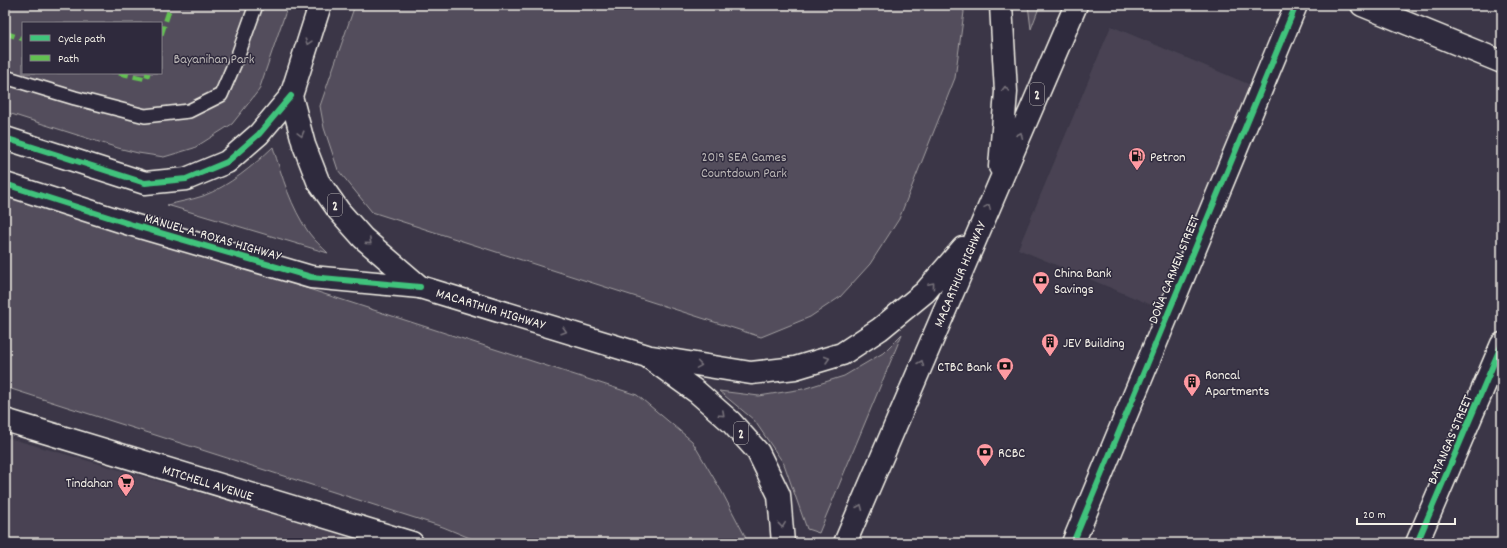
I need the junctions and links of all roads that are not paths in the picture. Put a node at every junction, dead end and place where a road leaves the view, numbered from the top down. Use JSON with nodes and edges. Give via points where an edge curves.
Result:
{"nodes":[{"id":1,"x":256,"y":5,"type":"edge"},
{"id":2,"x":320,"y":5,"type":"edge"},
{"id":3,"x":1001,"y":5,"type":"edge"},
{"id":4,"x":1076,"y":5,"type":"edge"},
{"id":5,"x":1296,"y":5,"type":"edge"},
{"id":6,"x":1362,"y":5,"type":"edge"},
{"id":7,"x":1502,"y":62,"type":"edge"},
{"id":8,"x":5,"y":77,"type":"edge"},
{"id":9,"x":291,"y":96,"type":"junction"},
{"id":10,"x":5,"y":138,"type":"edge"},
{"id":11,"x":5,"y":184,"type":"edge"},
{"id":12,"x":999,"y":184,"type":"junction"},
{"id":13,"x":978,"y":231,"type":"junction"},
{"id":14,"x":420,"y":287,"type":"junction"},
{"id":15,"x":1502,"y":344,"type":"edge"},
{"id":16,"x":647,"y":356,"type":"junction"},
{"id":17,"x":1497,"y":371,"type":"edge"},
{"id":18,"x":5,"y":420,"type":"edge"},
{"id":19,"x":412,"y":543,"type":"edge"},
{"id":20,"x":783,"y":543,"type":"edge"},
{"id":21,"x":845,"y":543,"type":"edge"},
{"id":22,"x":1073,"y":543,"type":"edge"},
{"id":23,"x":1417,"y":543,"type":"edge"}],
"edges":[{"from":1,"to":8,"type":"lane","via":[[221,95],[189,111],[145,116]]},
{"from":2,"to":9,"type":"main road","one_way":true},
{"from":12,"to":3,"type":"main road","one_way":true,"via":[[1006,92]]},
{"from":12,"to":4,"type":"main road","name":"MACARTHUR HIGHWAY","number":"2","one_way":true},
{"from":5,"to":22,"type":"main road","name":"DOÑA CARMEN STREET"},
{"from":6,"to":7,"type":"main road"},
{"from":9,"to":10,"type":"main road","via":[[258,134],[226,162],[186,180],[145,183]]},
{"from":9,"to":14,"type":"main road","name":"MACARTHUR HIGHWAY","number":"2","one_way":true,"via":[[304,145],[318,181],[339,211],[363,238]]},
{"from":11,"to":14,"type":"main road","name":"MANUEL A. ROXAS HIGHWAY","via":[[133,225],[311,277]]},
{"from":13,"to":12,"type":"main road","name":"MACARTHUR HIGHWAY","number":"2","one_way":true},
{"from":16,"to":13,"type":"main road","one_way":true,"via":[[751,374],[795,368],[842,354],[880,329],[925,292]]},
{"from":21,"to":13,"type":"main road","name":"MACARTHUR HIGHWAY","number":"2","one_way":true},
{"from":14,"to":16,"type":"main road","name":"MACARTHUR HIGHWAY","number":"2","one_way":true},
{"from":15,"to":17,"type":"main road","name":"BATANGAS STREET"},
{"from":16,"to":20,"type":"main road","name":"MACARTHUR HIGHWAY","number":"2","one_way":true,"via":[[697,392],[731,422],[758,452],[779,495]]},
{"from":17,"to":23,"type":"main road","name":"BATANGAS STREET"},
{"from":18,"to":19,"type":"main road","name":"MITCHELL AVENUE"}]}
